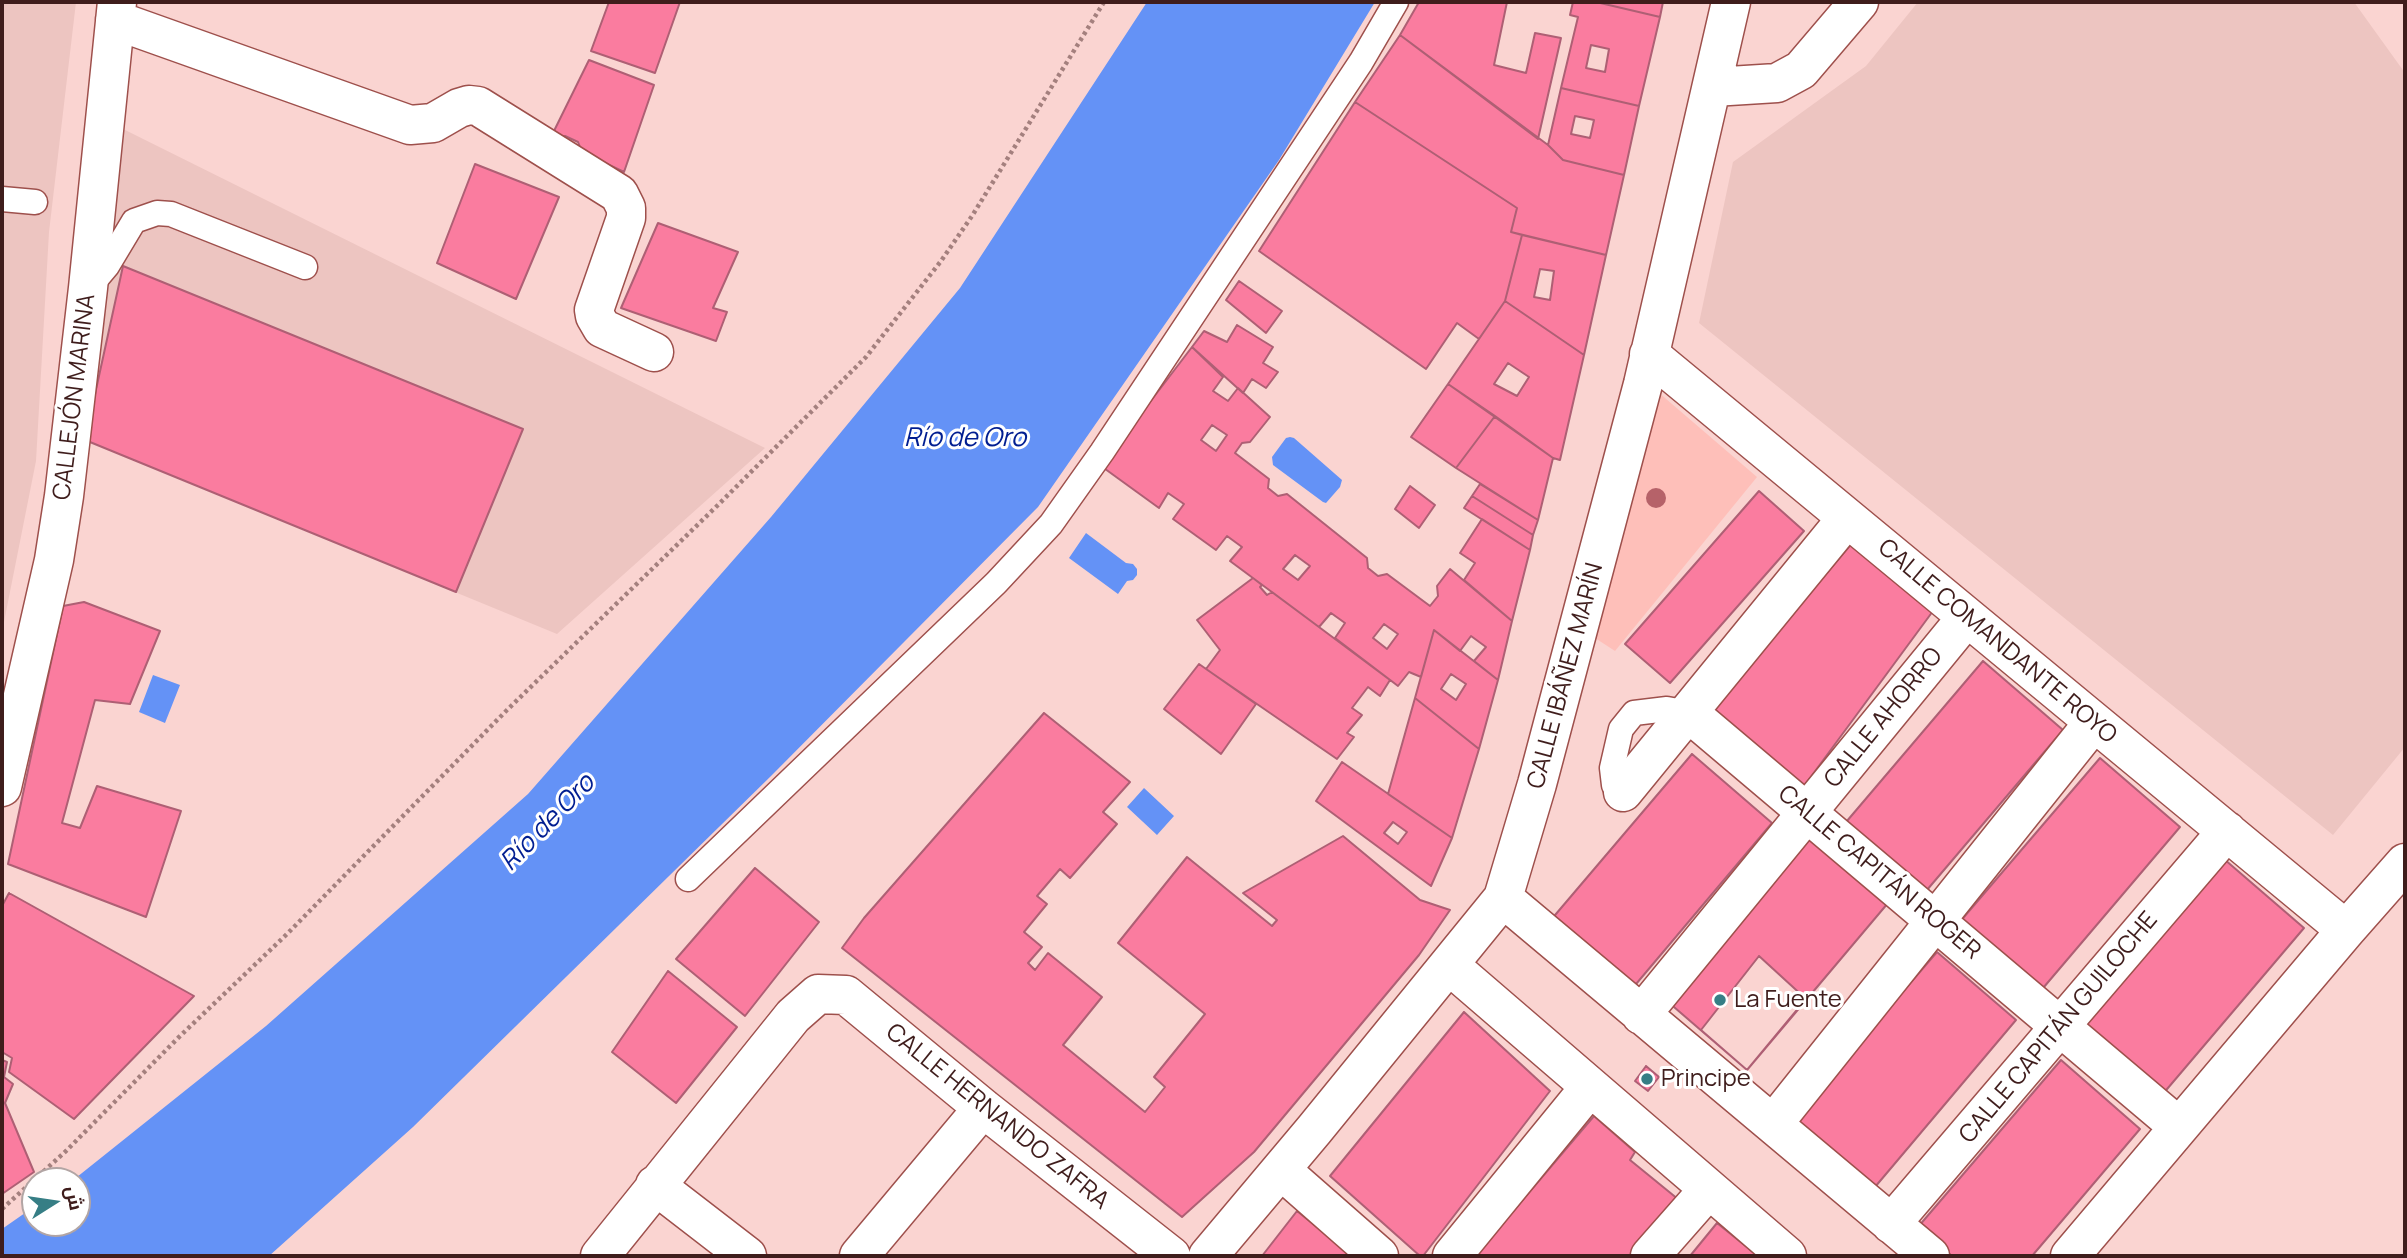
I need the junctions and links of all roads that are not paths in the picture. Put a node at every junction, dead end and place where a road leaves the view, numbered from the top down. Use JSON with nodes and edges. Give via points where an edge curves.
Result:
{"nodes":[{"id":1,"x":1396,"y":2,"type":"edge"},
{"id":2,"x":1731,"y":2,"type":"edge"},
{"id":3,"x":1859,"y":2,"type":"edge"},
{"id":4,"x":116,"y":11,"type":"edge"},
{"id":5,"x":1713,"y":87,"type":"junction"},
{"id":6,"x":2,"y":199,"type":"edge"},
{"id":7,"x":35,"y":202,"type":"dead end"},
{"id":8,"x":305,"y":267,"type":"dead end"},
{"id":9,"x":88,"y":288,"type":"junction"},
{"id":10,"x":654,"y":352,"type":"dead end"},
{"id":11,"x":1649,"y":354,"type":"junction"},
{"id":12,"x":1847,"y":518,"type":"junction"},
{"id":13,"x":1967,"y":617,"type":"junction"},
{"id":14,"x":1689,"y":713,"type":"junction"},
{"id":15,"x":2094,"y":722,"type":"junction"},
{"id":16,"x":2,"y":787,"type":"edge"},
{"id":17,"x":1623,"y":792,"type":"dead end"},
{"id":18,"x":1807,"y":813,"type":"junction"},
{"id":19,"x":2227,"y":831,"type":"junction"},
{"id":20,"x":2405,"y":863,"type":"edge"},
{"id":21,"x":688,"y":879,"type":"dead end"},
{"id":22,"x":1503,"y":898,"type":"junction"},
{"id":23,"x":1935,"y":921,"type":"junction"},
{"id":24,"x":2346,"y":930,"type":"junction"},
{"id":25,"x":1450,"y":965,"type":"junction"},
{"id":26,"x":1641,"y":1014,"type":"junction"},
{"id":27,"x":2061,"y":1027,"type":"junction"},
{"id":28,"x":1590,"y":1087,"type":"junction"},
{"id":29,"x":983,"y":1108,"type":"junction"},
{"id":30,"x":1773,"y":1125,"type":"junction"},
{"id":31,"x":2179,"y":1127,"type":"junction"},
{"id":32,"x":1281,"y":1170,"type":"junction"},
{"id":33,"x":655,"y":1185,"type":"junction"},
{"id":34,"x":1709,"y":1189,"type":"junction"},
{"id":35,"x":1891,"y":1224,"type":"junction"},
{"id":36,"x":600,"y":1256,"type":"edge"},
{"id":37,"x":747,"y":1256,"type":"edge"},
{"id":38,"x":859,"y":1256,"type":"edge"},
{"id":39,"x":1171,"y":1256,"type":"edge"},
{"id":40,"x":1208,"y":1256,"type":"edge"},
{"id":41,"x":1379,"y":1256,"type":"edge"},
{"id":42,"x":1452,"y":1256,"type":"edge"},
{"id":43,"x":1650,"y":1256,"type":"edge"},
{"id":44,"x":1787,"y":1256,"type":"edge"},
{"id":45,"x":1930,"y":1256,"type":"edge"},
{"id":46,"x":2070,"y":1256,"type":"edge"}],
"edges":[{"from":1,"to":21,"type":"lane","via":[[1361,62],[1051,524],[996,583]]},
{"from":2,"to":5,"type":"street","name":"CALLE IBÁÑEZ MARÍN"},
{"from":3,"to":5,"type":"street","via":[[1801,70],[1777,83]]},
{"from":4,"to":9,"type":"street","name":"CALLEJÓN MARINA"},
{"from":4,"to":10,"type":"street","via":[[410,125],[433,123],[458,108],[478,106],[619,194],[626,218],[595,316],[602,328]]},
{"from":5,"to":11,"type":"street","name":"CALLE IBÁÑEZ MARÍN"},
{"from":6,"to":7,"type":"lane"},
{"from":8,"to":9,"type":"lane","via":[[171,214],[157,213],[134,221]]},
{"from":9,"to":16,"type":"street","name":"CALLEJÓN MARINA","via":[[54,560]]},
{"from":11,"to":12,"type":"street","name":"CALLE COMANDANTE ROYO"},
{"from":11,"to":22,"type":"street","name":"CALLE IBÁÑEZ MARÍN","via":[[1535,794]]},
{"from":12,"to":13,"type":"street","name":"CALLE COMANDANTE ROYO"},
{"from":12,"to":14,"type":"street"},
{"from":13,"to":15,"type":"street","name":"CALLE COMANDANTE ROYO"},
{"from":13,"to":18,"type":"street","name":"CALLE AHORRO"},
{"from":14,"to":17,"type":"street"},
{"from":14,"to":18,"type":"street","name":"CALLE CAPITÁN ROGER"},
{"from":15,"to":19,"type":"street","name":"CALLE COMANDANTE ROYO"},
{"from":15,"to":23,"type":"street"},
{"from":18,"to":23,"type":"street","name":"CALLE CAPITÁN ROGER"},
{"from":18,"to":26,"type":"street","name":"CALLE AHORRO"},
{"from":19,"to":24,"type":"street","name":"CALLE COMANDANTE ROYO"},
{"from":19,"to":27,"type":"street","name":"CALLE CAPITÁN GUILOCHE"},
{"from":20,"to":24,"type":"street"},
{"from":22,"to":25,"type":"street","name":"CALLE IBÁÑEZ MARÍN"},
{"from":22,"to":26,"type":"street"},
{"from":23,"to":27,"type":"street","name":"CALLE CAPITÁN ROGER"},
{"from":23,"to":30,"type":"street"},
{"from":24,"to":31,"type":"street"},
{"from":25,"to":28,"type":"street"},
{"from":25,"to":32,"type":"street","name":"CALLE IBÁÑEZ MARÍN"},
{"from":26,"to":30,"type":"street"},
{"from":27,"to":31,"type":"street","name":"CALLE CAPITÁN ROGER"},
{"from":27,"to":35,"type":"street","name":"CALLE CAPITÁN GUILOCHE"},
{"from":28,"to":34,"type":"street"},
{"from":28,"to":42,"type":"street"},
{"from":29,"to":33,"type":"street","name":"CALLE HERNANDO ZAFRA","via":[[846,995],[818,995],[793,1016]]},
{"from":29,"to":38,"type":"street"},
{"from":29,"to":39,"type":"street","name":"CALLE HERNANDO ZAFRA"},
{"from":30,"to":35,"type":"street"},
{"from":31,"to":46,"type":"street"},
{"from":32,"to":40,"type":"street","name":"CALLE IBÁÑEZ MARÍN"},
{"from":32,"to":41,"type":"street"},
{"from":33,"to":36,"type":"street"},
{"from":33,"to":37,"type":"street"},
{"from":34,"to":43,"type":"street"},
{"from":34,"to":44,"type":"street"},
{"from":35,"to":45,"type":"street"}]}
